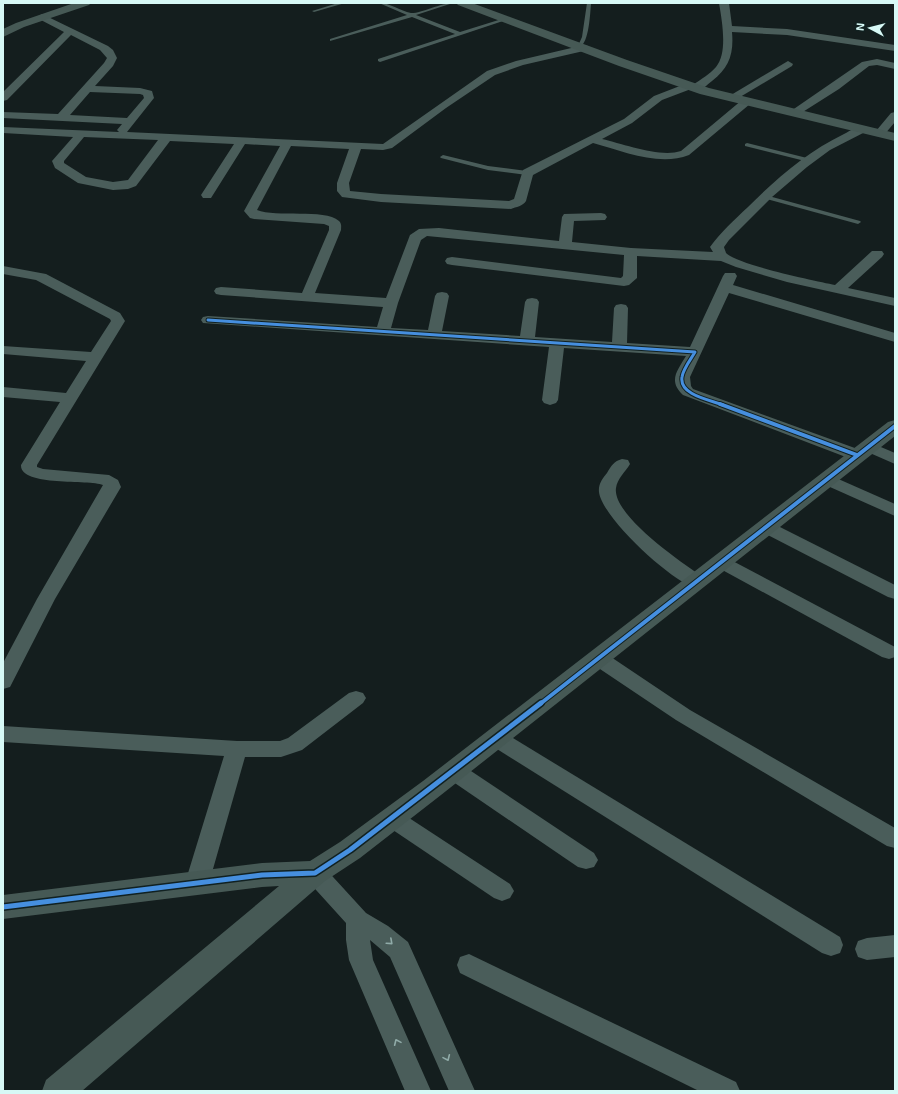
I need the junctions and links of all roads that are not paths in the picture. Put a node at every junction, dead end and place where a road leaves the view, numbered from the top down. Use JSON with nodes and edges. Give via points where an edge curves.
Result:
{"nodes":[{"id":1,"x":85,"y":3,"type":"edge"},
{"id":2,"x":343,"y":3,"type":"edge"},
{"id":3,"x":381,"y":3,"type":"edge"},
{"id":4,"x":451,"y":3,"type":"edge"},
{"id":5,"x":462,"y":3,"type":"edge"},
{"id":6,"x":724,"y":3,"type":"edge"},
{"id":7,"x":589,"y":4,"type":"dead end"},
{"id":8,"x":314,"y":11,"type":"dead end"},
{"id":9,"x":411,"y":15,"type":"junction"},
{"id":10,"x":42,"y":17,"type":"junction"},
{"id":11,"x":507,"y":19,"type":"junction"},
{"id":12,"x":727,"y":29,"type":"junction"},
{"id":13,"x":70,"y":31,"type":"junction"},
{"id":14,"x":3,"y":33,"type":"edge"},
{"id":15,"x":460,"y":34,"type":"junction"},
{"id":16,"x":332,"y":40,"type":"dead end"},
{"id":17,"x":582,"y":47,"type":"junction"},
{"id":18,"x":895,"y":48,"type":"edge"},
{"id":19,"x":380,"y":60,"type":"dead end"},
{"id":20,"x":788,"y":64,"type":"dead end"},
{"id":21,"x":895,"y":66,"type":"edge"},
{"id":22,"x":692,"y":87,"type":"junction"},
{"id":23,"x":87,"y":89,"type":"junction"},
{"id":24,"x":3,"y":98,"type":"edge"},
{"id":25,"x":731,"y":98,"type":"junction"},
{"id":26,"x":746,"y":102,"type":"junction"},
{"id":27,"x":794,"y":113,"type":"junction"},
{"id":28,"x":3,"y":115,"type":"edge"},
{"id":29,"x":895,"y":115,"type":"edge"},
{"id":30,"x":61,"y":118,"type":"junction"},
{"id":31,"x":130,"y":121,"type":"junction"},
{"id":32,"x":863,"y":129,"type":"junction"},
{"id":33,"x":3,"y":130,"type":"edge"},
{"id":34,"x":880,"y":133,"type":"junction"},
{"id":35,"x":82,"y":134,"type":"junction"},
{"id":36,"x":119,"y":136,"type":"junction"},
{"id":37,"x":895,"y":137,"type":"edge"},
{"id":38,"x":166,"y":138,"type":"junction"},
{"id":39,"x":594,"y":140,"type":"junction"},
{"id":40,"x":241,"y":141,"type":"junction"},
{"id":41,"x":287,"y":143,"type":"junction"},
{"id":42,"x":747,"y":146,"type":"dead end"},
{"id":43,"x":356,"y":147,"type":"junction"},
{"id":44,"x":443,"y":157,"type":"dead end"},
{"id":45,"x":808,"y":160,"type":"junction"},
{"id":46,"x":527,"y":174,"type":"junction"},
{"id":47,"x":207,"y":195,"type":"dead end"},
{"id":48,"x":765,"y":197,"type":"junction"},
{"id":49,"x":601,"y":217,"type":"dead end"},
{"id":50,"x":858,"y":222,"type":"dead end"},
{"id":51,"x":565,"y":246,"type":"junction"},
{"id":52,"x":631,"y":252,"type":"junction"},
{"id":53,"x":877,"y":254,"type":"dead end"},
{"id":54,"x":730,"y":260,"type":"junction"},
{"id":55,"x":452,"y":261,"type":"dead end"},
{"id":56,"x":3,"y":270,"type":"edge"},
{"id":57,"x":725,"y":287,"type":"junction"},
{"id":58,"x":837,"y":290,"type":"junction"},
{"id":59,"x":221,"y":291,"type":"dead end"},
{"id":60,"x":442,"y":296,"type":"dead end"},
{"id":61,"x":307,"y":297,"type":"junction"},
{"id":62,"x":532,"y":302,"type":"dead end"},
{"id":63,"x":895,"y":302,"type":"edge"},
{"id":64,"x":391,"y":303,"type":"junction"},
{"id":65,"x":621,"y":308,"type":"dead end"},
{"id":66,"x":208,"y":320,"type":"dead end"},
{"id":67,"x":383,"y":331,"type":"junction"},
{"id":68,"x":434,"y":335,"type":"junction"},
{"id":69,"x":895,"y":338,"type":"edge"},
{"id":70,"x":527,"y":341,"type":"junction"},
{"id":71,"x":557,"y":343,"type":"junction"},
{"id":72,"x":619,"y":347,"type":"junction"},
{"id":73,"x":3,"y":350,"type":"edge"},
{"id":74,"x":695,"y":352,"type":"junction"},
{"id":75,"x":97,"y":357,"type":"junction"},
{"id":76,"x":3,"y":392,"type":"edge"},
{"id":77,"x":70,"y":398,"type":"junction"},
{"id":78,"x":550,"y":400,"type":"dead end"},
{"id":79,"x":895,"y":426,"type":"edge"},
{"id":80,"x":863,"y":451,"type":"junction"},
{"id":81,"x":895,"y":459,"type":"edge"},
{"id":82,"x":622,"y":464,"type":"dead end"},
{"id":83,"x":828,"y":479,"type":"junction"},
{"id":84,"x":895,"y":511,"type":"edge"},
{"id":85,"x":766,"y":527,"type":"junction"},
{"id":86,"x":721,"y":562,"type":"junction"},
{"id":87,"x":696,"y":582,"type":"junction"},
{"id":88,"x":895,"y":593,"type":"edge"},
{"id":89,"x":889,"y":652,"type":"dead end"},
{"id":90,"x":598,"y":658,"type":"junction"},
{"id":91,"x":3,"y":682,"type":"edge"},
{"id":92,"x":356,"y":698,"type":"dead end"},
{"id":93,"x":3,"y":734,"type":"edge"},
{"id":94,"x":496,"y":738,"type":"junction"},
{"id":95,"x":237,"y":749,"type":"junction"},
{"id":96,"x":454,"y":771,"type":"junction"},
{"id":97,"x":392,"y":818,"type":"junction"},
{"id":98,"x":895,"y":839,"type":"edge"},
{"id":99,"x":586,"y":860,"type":"dead end"},
{"id":100,"x":315,"y":873,"type":"junction"},
{"id":101,"x":197,"y":883,"type":"junction"},
{"id":102,"x":502,"y":891,"type":"dead end"},
{"id":103,"x":3,"y":907,"type":"edge"},
{"id":104,"x":358,"y":920,"type":"junction"},
{"id":105,"x":831,"y":945,"type":"dead end"},
{"id":106,"x":895,"y":946,"type":"edge"},
{"id":107,"x":868,"y":949,"type":"dead end"},
{"id":108,"x":469,"y":965,"type":"dead end"},
{"id":109,"x":58,"y":1091,"type":"edge"},
{"id":110,"x":418,"y":1091,"type":"edge"},
{"id":111,"x":462,"y":1091,"type":"edge"},
{"id":112,"x":727,"y":1091,"type":"edge"}],
"edges":[{"from":1,"to":10,"type":"street"},
{"from":2,"to":8,"type":"lane"},
{"from":3,"to":9,"type":"lane"},
{"from":4,"to":9,"type":"lane"},
{"from":5,"to":11,"type":"street"},
{"from":6,"to":12,"type":"street"},
{"from":7,"to":17,"type":"lane"},
{"from":9,"to":15,"type":"lane"},
{"from":9,"to":16,"type":"lane"},
{"from":10,"to":13,"type":"street"},
{"from":10,"to":14,"type":"street"},
{"from":11,"to":15,"type":"lane"},
{"from":11,"to":17,"type":"street"},
{"from":12,"to":18,"type":"street","via":[[787,32]]},
{"from":12,"to":22,"type":"street","via":[[724,63],[717,72]]},
{"from":13,"to":23,"type":"street","via":[[104,48],[111,56],[109,64]]},
{"from":13,"to":24,"type":"street"},
{"from":15,"to":19,"type":"lane"},
{"from":17,"to":22,"type":"street"},
{"from":17,"to":43,"type":"street","via":[[491,73],[388,146]]},
{"from":20,"to":25,"type":"street"},
{"from":21,"to":27,"type":"street","via":[[877,62],[866,64]]},
{"from":22,"to":25,"type":"street"},
{"from":22,"to":39,"type":"street","via":[[658,98],[628,122]]},
{"from":23,"to":30,"type":"street"},
{"from":23,"to":31,"type":"street","via":[[148,93],[149,98]]},
{"from":25,"to":26,"type":"street"},
{"from":26,"to":27,"type":"street"},
{"from":26,"to":39,"type":"street","via":[[678,157],[657,156]]},
{"from":27,"to":32,"type":"street"},
{"from":28,"to":30,"type":"street"},
{"from":29,"to":34,"type":"street"},
{"from":30,"to":31,"type":"street"},
{"from":31,"to":36,"type":"street"},
{"from":32,"to":34,"type":"street"},
{"from":32,"to":45,"type":"street"},
{"from":33,"to":35,"type":"street"},
{"from":34,"to":37,"type":"street"},
{"from":35,"to":36,"type":"street"},
{"from":35,"to":38,"type":"street","via":[[58,161],[59,165],[82,180],[113,186],[132,182]]},
{"from":36,"to":38,"type":"street"},
{"from":38,"to":40,"type":"street"},
{"from":39,"to":46,"type":"street"},
{"from":40,"to":41,"type":"street"},
{"from":40,"to":47,"type":"street"},
{"from":41,"to":43,"type":"street"},
{"from":41,"to":61,"type":"street","via":[[250,211],[254,215],[327,220],[335,224],[335,230]]},
{"from":42,"to":45,"type":"lane"},
{"from":43,"to":46,"type":"street","via":[[342,188],[344,193],[354,196],[510,205],[520,201]]},
{"from":44,"to":46,"type":"lane"},
{"from":45,"to":48,"type":"street"},
{"from":48,"to":50,"type":"lane"},
{"from":48,"to":54,"type":"street","via":[[719,243],[719,253]]},
{"from":49,"to":51,"type":"street","via":[[568,217]]},
{"from":51,"to":52,"type":"street"},
{"from":51,"to":64,"type":"street","via":[[439,232],[419,234],[415,238]]},
{"from":52,"to":54,"type":"street"},
{"from":52,"to":55,"type":"street","via":[[630,278],[624,282]]},
{"from":53,"to":58,"type":"street"},
{"from":54,"to":57,"type":"street"},
{"from":54,"to":58,"type":"street"},
{"from":56,"to":75,"type":"street","via":[[41,277],[115,316],[118,321]]},
{"from":57,"to":69,"type":"street"},
{"from":57,"to":74,"type":"street"},
{"from":58,"to":63,"type":"street"},
{"from":59,"to":61,"type":"street"},
{"from":60,"to":68,"type":"street"},
{"from":61,"to":64,"type":"street"},
{"from":62,"to":70,"type":"street"},
{"from":64,"to":67,"type":"street"},
{"from":65,"to":72,"type":"street"},
{"from":66,"to":67,"type":"street"},
{"from":67,"to":68,"type":"street"},
{"from":68,"to":70,"type":"street"},
{"from":70,"to":71,"type":"street"},
{"from":71,"to":72,"type":"street"},
{"from":71,"to":78,"type":"street"},
{"from":72,"to":74,"type":"street"},
{"from":73,"to":75,"type":"street"},
{"from":74,"to":80,"type":"street","via":[[682,377],[683,387],[688,392]]},
{"from":75,"to":77,"type":"street"},
{"from":76,"to":77,"type":"street"},
{"from":77,"to":91,"type":"street","via":[[29,465],[29,469],[39,474],[103,479],[109,481],[112,487],[50,592]]},
{"from":79,"to":80,"type":"street"},
{"from":80,"to":81,"type":"street"},
{"from":80,"to":83,"type":"street"},
{"from":82,"to":87,"type":"street","via":[[608,486],[610,500],[624,521],[648,546]]},
{"from":83,"to":84,"type":"street"},
{"from":83,"to":85,"type":"street"},
{"from":85,"to":86,"type":"street"},
{"from":85,"to":88,"type":"street"},
{"from":86,"to":87,"type":"street"},
{"from":86,"to":89,"type":"street"},
{"from":87,"to":90,"type":"street"},
{"from":90,"to":94,"type":"street"},
{"from":90,"to":98,"type":"street","via":[[683,715]]},
{"from":92,"to":95,"type":"street","via":[[288,748]]},
{"from":93,"to":95,"type":"street"},
{"from":94,"to":96,"type":"street"},
{"from":94,"to":105,"type":"street"},
{"from":95,"to":101,"type":"street"},
{"from":96,"to":97,"type":"street"},
{"from":96,"to":99,"type":"street"},
{"from":97,"to":100,"type":"street"},
{"from":97,"to":102,"type":"street"},
{"from":100,"to":101,"type":"street","via":[[262,875]]},
{"from":100,"to":104,"type":"street"},
{"from":100,"to":109,"type":"street"},
{"from":101,"to":103,"type":"street"},
{"from":110,"to":104,"type":"street","one_way":true,"via":[[361,960]]},
{"from":104,"to":111,"type":"street","one_way":true,"via":[[399,950]]},
{"from":106,"to":107,"type":"street"},
{"from":108,"to":112,"type":"street"}]}
